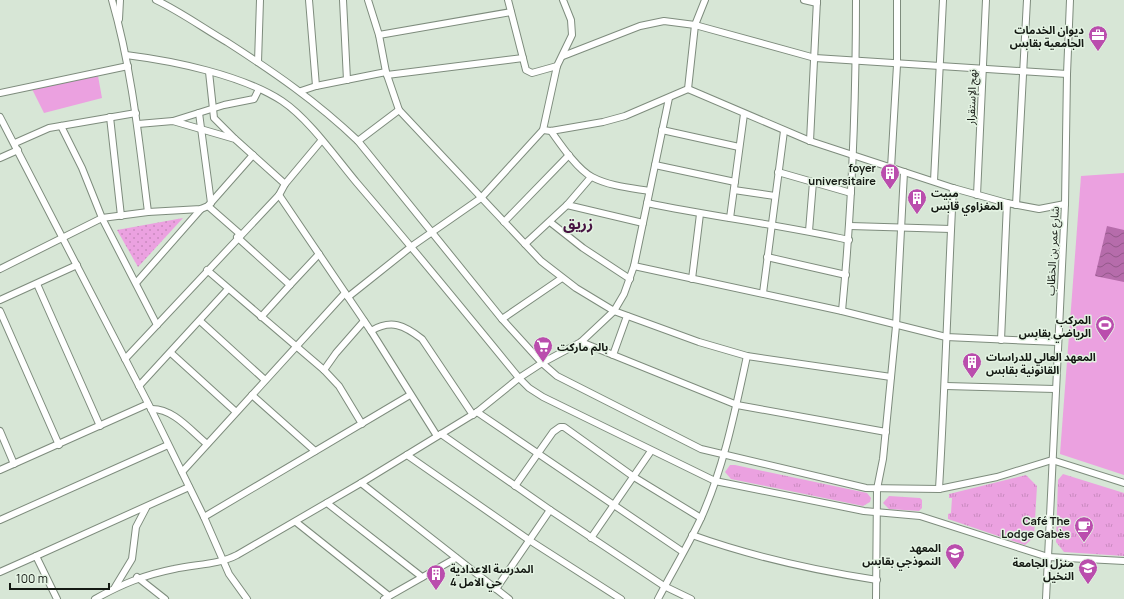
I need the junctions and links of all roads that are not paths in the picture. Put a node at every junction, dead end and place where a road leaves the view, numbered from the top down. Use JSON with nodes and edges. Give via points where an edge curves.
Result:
{"nodes":[{"id":1,"x":112,"y":0,"type":"edge"},
{"id":2,"x":120,"y":0,"type":"edge"},
{"id":3,"x":156,"y":0,"type":"edge"},
{"id":4,"x":260,"y":0,"type":"edge"},
{"id":5,"x":309,"y":0,"type":"edge"},
{"id":6,"x":343,"y":0,"type":"edge"},
{"id":7,"x":368,"y":0,"type":"edge"},
{"id":8,"x":508,"y":0,"type":"edge"},
{"id":9,"x":563,"y":0,"type":"edge"},
{"id":10,"x":705,"y":0,"type":"edge"},
{"id":11,"x":804,"y":0,"type":"edge"},
{"id":12,"x":856,"y":0,"type":"edge"},
{"id":13,"x":897,"y":0,"type":"edge"},
{"id":14,"x":943,"y":0,"type":"edge"},
{"id":15,"x":986,"y":0,"type":"edge"},
{"id":16,"x":1027,"y":0,"type":"edge"},
{"id":17,"x":1070,"y":0,"type":"edge"},
{"id":18,"x":817,"y":2,"type":"edge"},
{"id":19,"x":511,"y":12,"type":"junction"},
{"id":20,"x":119,"y":20,"type":"junction"},
{"id":21,"x":695,"y":25,"type":"junction"},
{"id":22,"x":379,"y":35,"type":"junction"},
{"id":23,"x":126,"y":55,"type":"junction"},
{"id":24,"x":563,"y":56,"type":"junction"},
{"id":25,"x":523,"y":58,"type":"junction"},
{"id":26,"x":815,"y":58,"type":"junction"},
{"id":27,"x":258,"y":62,"type":"junction"},
{"id":28,"x":856,"y":62,"type":"junction"},
{"id":29,"x":897,"y":65,"type":"junction"},
{"id":30,"x":128,"y":66,"type":"junction"},
{"id":31,"x":557,"y":66,"type":"junction"},
{"id":32,"x":940,"y":67,"type":"junction"},
{"id":33,"x":982,"y":69,"type":"junction"},
{"id":34,"x":1024,"y":71,"type":"junction"},
{"id":35,"x":209,"y":72,"type":"junction"},
{"id":36,"x":386,"y":74,"type":"junction"},
{"id":37,"x":1067,"y":74,"type":"junction"},
{"id":38,"x":347,"y":80,"type":"junction"},
{"id":39,"x":316,"y":86,"type":"junction"},
{"id":40,"x":259,"y":89,"type":"junction"},
{"id":41,"x":688,"y":89,"type":"junction"},
{"id":42,"x":301,"y":91,"type":"junction"},
{"id":43,"x":0,"y":93,"type":"edge"},
{"id":44,"x":669,"y":98,"type":"junction"},
{"id":45,"x":213,"y":108,"type":"junction"},
{"id":46,"x":399,"y":110,"type":"junction"},
{"id":47,"x":136,"y":113,"type":"junction"},
{"id":48,"x":199,"y":113,"type":"junction"},
{"id":49,"x":744,"y":114,"type":"junction"},
{"id":50,"x":0,"y":116,"type":"edge"},
{"id":51,"x":110,"y":117,"type":"junction"},
{"id":52,"x":173,"y":121,"type":"junction"},
{"id":53,"x":138,"y":124,"type":"junction"},
{"id":54,"x":61,"y":126,"type":"junction"},
{"id":55,"x":201,"y":130,"type":"junction"},
{"id":56,"x":543,"y":130,"type":"junction"},
{"id":57,"x":662,"y":130,"type":"junction"},
{"id":58,"x":551,"y":131,"type":"junction"},
{"id":59,"x":784,"y":131,"type":"junction"},
{"id":60,"x":235,"y":139,"type":"junction"},
{"id":61,"x":321,"y":141,"type":"junction"},
{"id":62,"x":358,"y":141,"type":"junction"},
{"id":63,"x":810,"y":141,"type":"junction"},
{"id":64,"x":15,"y":143,"type":"junction"},
{"id":65,"x":739,"y":147,"type":"junction"},
{"id":66,"x":18,"y":150,"type":"junction"},
{"id":67,"x":253,"y":155,"type":"junction"},
{"id":68,"x":569,"y":155,"type":"junction"},
{"id":69,"x":853,"y":156,"type":"junction"},
{"id":70,"x":0,"y":158,"type":"edge"},
{"id":71,"x":655,"y":165,"type":"junction"},
{"id":72,"x":891,"y":168,"type":"junction"},
{"id":73,"x":778,"y":172,"type":"junction"},
{"id":74,"x":904,"y":172,"type":"junction"},
{"id":75,"x":592,"y":177,"type":"junction"},
{"id":76,"x":934,"y":181,"type":"junction"},
{"id":77,"x":734,"y":182,"type":"junction"},
{"id":78,"x":813,"y":182,"type":"junction"},
{"id":79,"x":285,"y":184,"type":"junction"},
{"id":80,"x":953,"y":188,"type":"junction"},
{"id":81,"x":734,"y":190,"type":"junction"},
{"id":82,"x":649,"y":191,"type":"junction"},
{"id":83,"x":851,"y":193,"type":"junction"},
{"id":84,"x":279,"y":194,"type":"junction"},
{"id":85,"x":977,"y":195,"type":"junction"},
{"id":86,"x":775,"y":196,"type":"junction"},
{"id":87,"x":481,"y":198,"type":"junction"},
{"id":88,"x":647,"y":203,"type":"junction"},
{"id":89,"x":1006,"y":203,"type":"junction"},
{"id":90,"x":210,"y":204,"type":"junction"},
{"id":91,"x":1065,"y":204,"type":"junction"},
{"id":92,"x":567,"y":205,"type":"junction"},
{"id":93,"x":1016,"y":205,"type":"junction"},
{"id":94,"x":202,"y":209,"type":"junction"},
{"id":95,"x":148,"y":212,"type":"junction"},
{"id":96,"x":700,"y":214,"type":"junction"},
{"id":97,"x":121,"y":216,"type":"junction"},
{"id":98,"x":102,"y":218,"type":"junction"},
{"id":99,"x":730,"y":218,"type":"junction"},
{"id":100,"x":504,"y":222,"type":"junction"},
{"id":101,"x":550,"y":222,"type":"junction"},
{"id":102,"x":643,"y":223,"type":"junction"},
{"id":103,"x":771,"y":225,"type":"junction"},
{"id":104,"x":850,"y":226,"type":"junction"},
{"id":105,"x":902,"y":228,"type":"junction"},
{"id":106,"x":951,"y":229,"type":"junction"},
{"id":107,"x":809,"y":231,"type":"junction"},
{"id":108,"x":432,"y":233,"type":"junction"},
{"id":109,"x":239,"y":236,"type":"junction"},
{"id":110,"x":61,"y":237,"type":"junction"},
{"id":111,"x":849,"y":240,"type":"junction"},
{"id":112,"x":525,"y":244,"type":"junction"},
{"id":113,"x":412,"y":246,"type":"junction"},
{"id":114,"x":319,"y":254,"type":"junction"},
{"id":115,"x":767,"y":257,"type":"junction"},
{"id":116,"x":77,"y":265,"type":"junction"},
{"id":117,"x":634,"y":266,"type":"junction"},
{"id":118,"x":0,"y":269,"type":"edge"},
{"id":119,"x":207,"y":270,"type":"junction"},
{"id":120,"x":846,"y":275,"type":"junction"},
{"id":121,"x":562,"y":278,"type":"junction"},
{"id":122,"x":630,"y":279,"type":"junction"},
{"id":123,"x":692,"y":279,"type":"junction"},
{"id":124,"x":136,"y":283,"type":"junction"},
{"id":125,"x":37,"y":284,"type":"junction"},
{"id":126,"x":290,"y":285,"type":"junction"},
{"id":127,"x":228,"y":289,"type":"junction"},
{"id":128,"x":763,"y":293,"type":"junction"},
{"id":129,"x":346,"y":295,"type":"junction"},
{"id":130,"x":0,"y":300,"type":"edge"},
{"id":131,"x":614,"y":311,"type":"junction"},
{"id":132,"x":842,"y":311,"type":"junction"},
{"id":133,"x":0,"y":312,"type":"edge"},
{"id":134,"x":627,"y":316,"type":"junction"},
{"id":135,"x":261,"y":317,"type":"junction"},
{"id":136,"x":502,"y":319,"type":"junction"},
{"id":137,"x":200,"y":321,"type":"junction"},
{"id":138,"x":364,"y":321,"type":"junction"},
{"id":139,"x":157,"y":325,"type":"junction"},
{"id":140,"x":896,"y":326,"type":"junction"},
{"id":141,"x":371,"y":331,"type":"junction"},
{"id":142,"x":946,"y":338,"type":"junction"},
{"id":143,"x":1001,"y":340,"type":"junction"},
{"id":144,"x":581,"y":342,"type":"junction"},
{"id":145,"x":1058,"y":342,"type":"junction"},
{"id":146,"x":295,"y":347,"type":"junction"},
{"id":147,"x":171,"y":352,"type":"junction"},
{"id":148,"x":613,"y":355,"type":"junction"},
{"id":149,"x":747,"y":356,"type":"junction"},
{"id":150,"x":125,"y":359,"type":"junction"},
{"id":151,"x":542,"y":363,"type":"junction"},
{"id":152,"x":324,"y":370,"type":"junction"},
{"id":153,"x":519,"y":378,"type":"junction"},
{"id":154,"x":891,"y":378,"type":"junction"},
{"id":155,"x":265,"y":380,"type":"junction"},
{"id":156,"x":139,"y":386,"type":"junction"},
{"id":157,"x":946,"y":386,"type":"junction"},
{"id":158,"x":1055,"y":390,"type":"junction"},
{"id":159,"x":252,"y":395,"type":"junction"},
{"id":160,"x":410,"y":395,"type":"junction"},
{"id":161,"x":737,"y":405,"type":"junction"},
{"id":162,"x":149,"y":407,"type":"junction"},
{"id":163,"x":236,"y":412,"type":"junction"},
{"id":164,"x":475,"y":414,"type":"junction"},
{"id":165,"x":362,"y":424,"type":"junction"},
{"id":166,"x":100,"y":426,"type":"junction"},
{"id":167,"x":0,"y":431,"type":"edge"},
{"id":168,"x":886,"y":432,"type":"junction"},
{"id":169,"x":439,"y":435,"type":"junction"},
{"id":170,"x":207,"y":444,"type":"junction"},
{"id":171,"x":59,"y":445,"type":"junction"},
{"id":172,"x":168,"y":445,"type":"junction"},
{"id":173,"x":315,"y":451,"type":"junction"},
{"id":174,"x":651,"y":451,"type":"junction"},
{"id":175,"x":536,"y":454,"type":"junction"},
{"id":176,"x":407,"y":455,"type":"junction"},
{"id":177,"x":723,"y":455,"type":"junction"},
{"id":178,"x":1052,"y":460,"type":"junction"},
{"id":179,"x":14,"y":464,"type":"junction"},
{"id":180,"x":0,"y":470,"type":"edge"},
{"id":181,"x":182,"y":472,"type":"junction"},
{"id":182,"x":634,"y":477,"type":"junction"},
{"id":183,"x":715,"y":482,"type":"junction"},
{"id":184,"x":1124,"y":483,"type":"edge"},
{"id":185,"x":361,"y":484,"type":"junction"},
{"id":186,"x":515,"y":486,"type":"junction"},
{"id":187,"x":189,"y":487,"type":"junction"},
{"id":188,"x":877,"y":489,"type":"junction"},
{"id":189,"x":939,"y":489,"type":"junction"},
{"id":190,"x":327,"y":503,"type":"junction"},
{"id":191,"x":614,"y":506,"type":"junction"},
{"id":192,"x":146,"y":508,"type":"junction"},
{"id":193,"x":550,"y":510,"type":"junction"},
{"id":194,"x":877,"y":514,"type":"junction"},
{"id":195,"x":204,"y":517,"type":"junction"},
{"id":196,"x":701,"y":518,"type":"junction"},
{"id":197,"x":0,"y":520,"type":"edge"},
{"id":198,"x":296,"y":522,"type":"junction"},
{"id":199,"x":692,"y":535,"type":"junction"},
{"id":200,"x":591,"y":538,"type":"junction"},
{"id":201,"x":529,"y":540,"type":"junction"},
{"id":202,"x":683,"y":552,"type":"junction"},
{"id":203,"x":36,"y":556,"type":"junction"},
{"id":204,"x":1048,"y":557,"type":"junction"},
{"id":205,"x":456,"y":558,"type":"junction"},
{"id":206,"x":1124,"y":561,"type":"edge"},
{"id":207,"x":224,"y":562,"type":"junction"},
{"id":208,"x":0,"y":572,"type":"edge"},
{"id":209,"x":137,"y":577,"type":"junction"},
{"id":210,"x":422,"y":577,"type":"junction"},
{"id":211,"x":877,"y":580,"type":"junction"},
{"id":212,"x":664,"y":586,"type":"junction"},
{"id":213,"x":114,"y":588,"type":"junction"},
{"id":214,"x":496,"y":589,"type":"junction"},
{"id":215,"x":386,"y":597,"type":"edge"},
{"id":216,"x":57,"y":599,"type":"edge"},
{"id":217,"x":94,"y":599,"type":"edge"},
{"id":218,"x":165,"y":599,"type":"edge"},
{"id":219,"x":247,"y":599,"type":"edge"},
{"id":220,"x":509,"y":599,"type":"edge"},
{"id":221,"x":621,"y":599,"type":"edge"},
{"id":222,"x":658,"y":599,"type":"edge"},
{"id":223,"x":691,"y":599,"type":"edge"},
{"id":224,"x":876,"y":599,"type":"edge"},
{"id":225,"x":1046,"y":599,"type":"edge"}],
"edges":[{"from":1,"to":20,"type":"street"},
{"from":2,"to":20,"type":"street"},
{"from":3,"to":27,"type":"street"},
{"from":4,"to":27,"type":"street"},
{"from":5,"to":39,"type":"street"},
{"from":6,"to":38,"type":"street"},
{"from":7,"to":22,"type":"street"},
{"from":8,"to":19,"type":"street"},
{"from":9,"to":24,"type":"street","via":[[572,28],[569,44]]},
{"from":10,"to":21,"type":"street"},
{"from":11,"to":18,"type":"street"},
{"from":12,"to":28,"type":"street"},
{"from":13,"to":29,"type":"street"},
{"from":14,"to":32,"type":"street"},
{"from":15,"to":33,"type":"street","name":"نهج الإستقرار"},
{"from":16,"to":34,"type":"street"},
{"from":17,"to":37,"type":"street","name":"شارع عمر بن الخطّاب"},
{"from":18,"to":26,"type":"street"},
{"from":19,"to":22,"type":"street"},
{"from":19,"to":25,"type":"street"},
{"from":20,"to":23,"type":"street"},
{"from":21,"to":24,"type":"street","via":[[652,22]]},
{"from":21,"to":26,"type":"street"},
{"from":21,"to":41,"type":"street"},
{"from":22,"to":36,"type":"street"},
{"from":23,"to":30,"type":"street"},
{"from":23,"to":35,"type":"street","via":[[157,59]]},
{"from":24,"to":31,"type":"street"},
{"from":25,"to":31,"type":"street","via":[[529,72]]},
{"from":25,"to":36,"type":"street"},
{"from":26,"to":28,"type":"street"},
{"from":26,"to":63,"type":"street"},
{"from":27,"to":42,"type":"street"},
{"from":28,"to":29,"type":"street"},
{"from":28,"to":69,"type":"street"},
{"from":29,"to":32,"type":"street"},
{"from":29,"to":72,"type":"street"},
{"from":30,"to":43,"type":"street"},
{"from":30,"to":47,"type":"street"},
{"from":31,"to":56,"type":"street"},
{"from":32,"to":33,"type":"street"},
{"from":32,"to":76,"type":"street"},
{"from":33,"to":34,"type":"street"},
{"from":33,"to":85,"type":"street","name":"نهج الإستقرار"},
{"from":34,"to":37,"type":"street"},
{"from":34,"to":93,"type":"street"},
{"from":35,"to":40,"type":"street"},
{"from":35,"to":45,"type":"street"},
{"from":36,"to":38,"type":"street"},
{"from":36,"to":46,"type":"street"},
{"from":37,"to":91,"type":"street","name":"شارع عمر بن الخطّاب"},
{"from":38,"to":39,"type":"street"},
{"from":39,"to":42,"type":"street"},
{"from":40,"to":45,"type":"street","via":[[254,100]]},
{"from":40,"to":61,"type":"street","via":[[289,107]]},
{"from":41,"to":44,"type":"street"},
{"from":41,"to":49,"type":"street"},
{"from":42,"to":62,"type":"street"},
{"from":44,"to":57,"type":"street"},
{"from":44,"to":58,"type":"street","via":[[603,122]]},
{"from":45,"to":48,"type":"street"},
{"from":45,"to":60,"type":"street","via":[[217,122]]},
{"from":46,"to":62,"type":"street"},
{"from":46,"to":87,"type":"street"},
{"from":47,"to":51,"type":"street"},
{"from":47,"to":53,"type":"street"},
{"from":48,"to":52,"type":"street"},
{"from":48,"to":55,"type":"street"},
{"from":49,"to":59,"type":"street"},
{"from":49,"to":65,"type":"street"},
{"from":50,"to":64,"type":"street"},
{"from":51,"to":54,"type":"street"},
{"from":51,"to":97,"type":"street"},
{"from":52,"to":53,"type":"street"},
{"from":52,"to":55,"type":"street"},
{"from":53,"to":95,"type":"street"},
{"from":54,"to":64,"type":"street","via":[[49,128]]},
{"from":54,"to":98,"type":"street","via":[[82,168]]},
{"from":55,"to":60,"type":"street"},
{"from":55,"to":90,"type":"street"},
{"from":56,"to":58,"type":"street"},
{"from":56,"to":87,"type":"street"},
{"from":57,"to":65,"type":"street"},
{"from":57,"to":71,"type":"street"},
{"from":58,"to":68,"type":"street"},
{"from":59,"to":63,"type":"street"},
{"from":59,"to":73,"type":"street"},
{"from":60,"to":67,"type":"street"},
{"from":61,"to":79,"type":"street"},
{"from":61,"to":113,"type":"street"},
{"from":62,"to":108,"type":"street"},
{"from":63,"to":69,"type":"street"},
{"from":64,"to":66,"type":"street"},
{"from":65,"to":77,"type":"street"},
{"from":66,"to":70,"type":"street"},
{"from":66,"to":110,"type":"street"},
{"from":67,"to":79,"type":"street"},
{"from":67,"to":90,"type":"street"},
{"from":68,"to":75,"type":"street"},
{"from":68,"to":100,"type":"street"},
{"from":69,"to":72,"type":"street"},
{"from":69,"to":83,"type":"street"},
{"from":71,"to":77,"type":"street"},
{"from":71,"to":82,"type":"street"},
{"from":72,"to":74,"type":"street"},
{"from":73,"to":78,"type":"street"},
{"from":73,"to":86,"type":"street"},
{"from":74,"to":76,"type":"street"},
{"from":74,"to":105,"type":"street"},
{"from":75,"to":82,"type":"street"},
{"from":75,"to":92,"type":"street"},
{"from":76,"to":80,"type":"street"},
{"from":77,"to":81,"type":"street"},
{"from":78,"to":83,"type":"street"},
{"from":78,"to":107,"type":"street"},
{"from":79,"to":84,"type":"street"},
{"from":80,"to":85,"type":"street"},
{"from":80,"to":106,"type":"street"},
{"from":81,"to":86,"type":"street"},
{"from":81,"to":99,"type":"street"},
{"from":82,"to":88,"type":"street"},
{"from":83,"to":104,"type":"street"},
{"from":84,"to":109,"type":"street"},
{"from":84,"to":114,"type":"street"},
{"from":85,"to":89,"type":"street"},
{"from":86,"to":103,"type":"street"},
{"from":87,"to":100,"type":"street"},
{"from":87,"to":108,"type":"street"},
{"from":88,"to":96,"type":"street"},
{"from":88,"to":102,"type":"street"},
{"from":89,"to":93,"type":"street"},
{"from":89,"to":143,"type":"street"},
{"from":90,"to":94,"type":"street"},
{"from":90,"to":109,"type":"street"},
{"from":91,"to":93,"type":"street","via":[[1039,209]]},
{"from":91,"to":145,"type":"street","name":"شارع عمر بن الخطّاب"},
{"from":92,"to":101,"type":"street"},
{"from":92,"to":102,"type":"street"},
{"from":94,"to":95,"type":"street"},
{"from":94,"to":124,"type":"street"},
{"from":95,"to":97,"type":"street"},
{"from":96,"to":99,"type":"street"},
{"from":96,"to":123,"type":"street"},
{"from":97,"to":98,"type":"street"},
{"from":98,"to":110,"type":"street"},
{"from":98,"to":124,"type":"street"},
{"from":99,"to":103,"type":"street"},
{"from":100,"to":112,"type":"street"},
{"from":101,"to":112,"type":"street"},
{"from":101,"to":122,"type":"street","via":[[583,248]]},
{"from":102,"to":117,"type":"street"},
{"from":103,"to":107,"type":"street"},
{"from":103,"to":115,"type":"street"},
{"from":104,"to":105,"type":"street"},
{"from":104,"to":111,"type":"street"},
{"from":105,"to":106,"type":"street"},
{"from":105,"to":140,"type":"street"},
{"from":106,"to":142,"type":"street"},
{"from":107,"to":111,"type":"street"},
{"from":108,"to":113,"type":"street"},
{"from":108,"to":136,"type":"street"},
{"from":109,"to":119,"type":"street"},
{"from":109,"to":126,"type":"street"},
{"from":110,"to":116,"type":"street"},
{"from":110,"to":118,"type":"street"},
{"from":111,"to":120,"type":"street"},
{"from":112,"to":121,"type":"street"},
{"from":113,"to":129,"type":"street"},
{"from":113,"to":153,"type":"street"},
{"from":114,"to":126,"type":"street"},
{"from":114,"to":129,"type":"street"},
{"from":115,"to":120,"type":"street"},
{"from":115,"to":128,"type":"street"},
{"from":116,"to":125,"type":"street"},
{"from":116,"to":150,"type":"street"},
{"from":117,"to":122,"type":"street"},
{"from":117,"to":123,"type":"street"},
{"from":119,"to":127,"type":"street"},
{"from":119,"to":139,"type":"street"},
{"from":120,"to":132,"type":"street"},
{"from":121,"to":131,"type":"street"},
{"from":121,"to":136,"type":"street"},
{"from":122,"to":131,"type":"street"},
{"from":123,"to":128,"type":"street"},
{"from":124,"to":139,"type":"street"},
{"from":125,"to":130,"type":"street"},
{"from":125,"to":166,"type":"street"},
{"from":126,"to":135,"type":"street"},
{"from":127,"to":135,"type":"street"},
{"from":127,"to":137,"type":"street"},
{"from":128,"to":132,"type":"street"},
{"from":129,"to":138,"type":"street"},
{"from":129,"to":146,"type":"street"},
{"from":131,"to":134,"type":"street"},
{"from":131,"to":144,"type":"street"},
{"from":132,"to":140,"type":"street"},
{"from":133,"to":171,"type":"street"},
{"from":134,"to":148,"type":"street"},
{"from":134,"to":149,"type":"street"},
{"from":135,"to":146,"type":"street"},
{"from":136,"to":151,"type":"street"},
{"from":137,"to":147,"type":"street"},
{"from":137,"to":155,"type":"street"},
{"from":138,"to":141,"type":"street"},
{"from":138,"to":152,"type":"street"},
{"from":139,"to":150,"type":"street"},
{"from":140,"to":142,"type":"street"},
{"from":140,"to":154,"type":"street"},
{"from":141,"to":160,"type":"street"},
{"from":141,"to":164,"type":"street","via":[[381,325],[392,324],[412,331],[422,339]]},
{"from":142,"to":143,"type":"street"},
{"from":142,"to":157,"type":"street"},
{"from":143,"to":145,"type":"street"},
{"from":144,"to":148,"type":"street"},
{"from":144,"to":151,"type":"street"},
{"from":145,"to":158,"type":"street","name":"شارع عمر بن الخطّاب"},
{"from":146,"to":152,"type":"street"},
{"from":146,"to":155,"type":"street"},
{"from":147,"to":156,"type":"street"},
{"from":147,"to":163,"type":"street"},
{"from":148,"to":161,"type":"street"},
{"from":149,"to":154,"type":"street"},
{"from":149,"to":161,"type":"street"},
{"from":150,"to":156,"type":"street"},
{"from":151,"to":153,"type":"street"},
{"from":151,"to":177,"type":"street","via":[[564,379],[701,449]]},
{"from":152,"to":165,"type":"street","via":[[339,386]]},
{"from":153,"to":164,"type":"street"},
{"from":153,"to":174,"type":"street","via":[[543,398]]},
{"from":154,"to":168,"type":"street"},
{"from":155,"to":159,"type":"street"},
{"from":156,"to":162,"type":"street"},
{"from":157,"to":158,"type":"street"},
{"from":157,"to":189,"type":"street"},
{"from":158,"to":178,"type":"street","name":"شارع عمر بن الخطّاب"},
{"from":159,"to":163,"type":"street"},
{"from":159,"to":173,"type":"street"},
{"from":160,"to":165,"type":"street"},
{"from":160,"to":169,"type":"street"},
{"from":161,"to":168,"type":"street"},
{"from":161,"to":177,"type":"street"},
{"from":162,"to":166,"type":"street"},
{"from":162,"to":170,"type":"street","via":[[173,416]]},
{"from":162,"to":172,"type":"street"},
{"from":163,"to":170,"type":"street"},
{"from":164,"to":169,"type":"street"},
{"from":164,"to":175,"type":"street"},
{"from":165,"to":173,"type":"street"},
{"from":166,"to":171,"type":"street"},
{"from":167,"to":179,"type":"street"},
{"from":168,"to":188,"type":"street"},
{"from":169,"to":176,"type":"street"},
{"from":169,"to":186,"type":"street"},
{"from":170,"to":181,"type":"street"},
{"from":171,"to":179,"type":"street"},
{"from":172,"to":181,"type":"street"},
{"from":172,"to":197,"type":"street"},
{"from":173,"to":195,"type":"street"},
{"from":174,"to":182,"type":"street"},
{"from":174,"to":183,"type":"street"},
{"from":175,"to":182,"type":"street","via":[[556,428],[564,428]]},
{"from":175,"to":186,"type":"street"},
{"from":175,"to":191,"type":"street"},
{"from":176,"to":185,"type":"street"},
{"from":176,"to":201,"type":"street"},
{"from":177,"to":183,"type":"street"},
{"from":177,"to":188,"type":"street"},
{"from":178,"to":184,"type":"street"},
{"from":178,"to":189,"type":"street","via":[[997,477]]},
{"from":178,"to":204,"type":"street","name":"شارع عمر بن الخطّاب"},
{"from":179,"to":180,"type":"street"},
{"from":181,"to":187,"type":"street"},
{"from":182,"to":191,"type":"street"},
{"from":182,"to":196,"type":"street"},
{"from":183,"to":194,"type":"street"},
{"from":183,"to":196,"type":"street"},
{"from":185,"to":190,"type":"street"},
{"from":185,"to":205,"type":"street"},
{"from":186,"to":193,"type":"street"},
{"from":187,"to":192,"type":"street"},
{"from":187,"to":195,"type":"street"},
{"from":188,"to":189,"type":"street"},
{"from":188,"to":194,"type":"street"},
{"from":190,"to":198,"type":"street"},
{"from":190,"to":210,"type":"street"},
{"from":191,"to":200,"type":"street"},
{"from":191,"to":202,"type":"street"},
{"from":192,"to":203,"type":"street"},
{"from":192,"to":213,"type":"street","via":[[136,528],[132,559]]},
{"from":193,"to":200,"type":"street"},
{"from":193,"to":201,"type":"street"},
{"from":194,"to":204,"type":"street","via":[[920,516]]},
{"from":194,"to":211,"type":"street"},
{"from":195,"to":207,"type":"street"},
{"from":196,"to":199,"type":"street"},
{"from":198,"to":207,"type":"street"},
{"from":198,"to":215,"type":"street"},
{"from":199,"to":202,"type":"street"},
{"from":199,"to":211,"type":"street","via":[[776,562]]},
{"from":200,"to":212,"type":"street"},
{"from":201,"to":214,"type":"street"},
{"from":201,"to":221,"type":"street"},
{"from":202,"to":212,"type":"street"},
{"from":203,"to":208,"type":"street"},
{"from":203,"to":216,"type":"street"},
{"from":204,"to":206,"type":"street"},
{"from":204,"to":225,"type":"street","name":"شارع عمر بن الخطّاب"},
{"from":205,"to":210,"type":"street"},
{"from":205,"to":214,"type":"street"},
{"from":207,"to":209,"type":"street","via":[[175,568]]},
{"from":207,"to":219,"type":"street","via":[[229,574]]},
{"from":209,"to":213,"type":"street"},
{"from":209,"to":218,"type":"street"},
{"from":210,"to":215,"type":"street"},
{"from":211,"to":224,"type":"street"},
{"from":212,"to":222,"type":"street"},
{"from":212,"to":223,"type":"street"},
{"from":213,"to":217,"type":"street"},
{"from":214,"to":220,"type":"street"}]}
